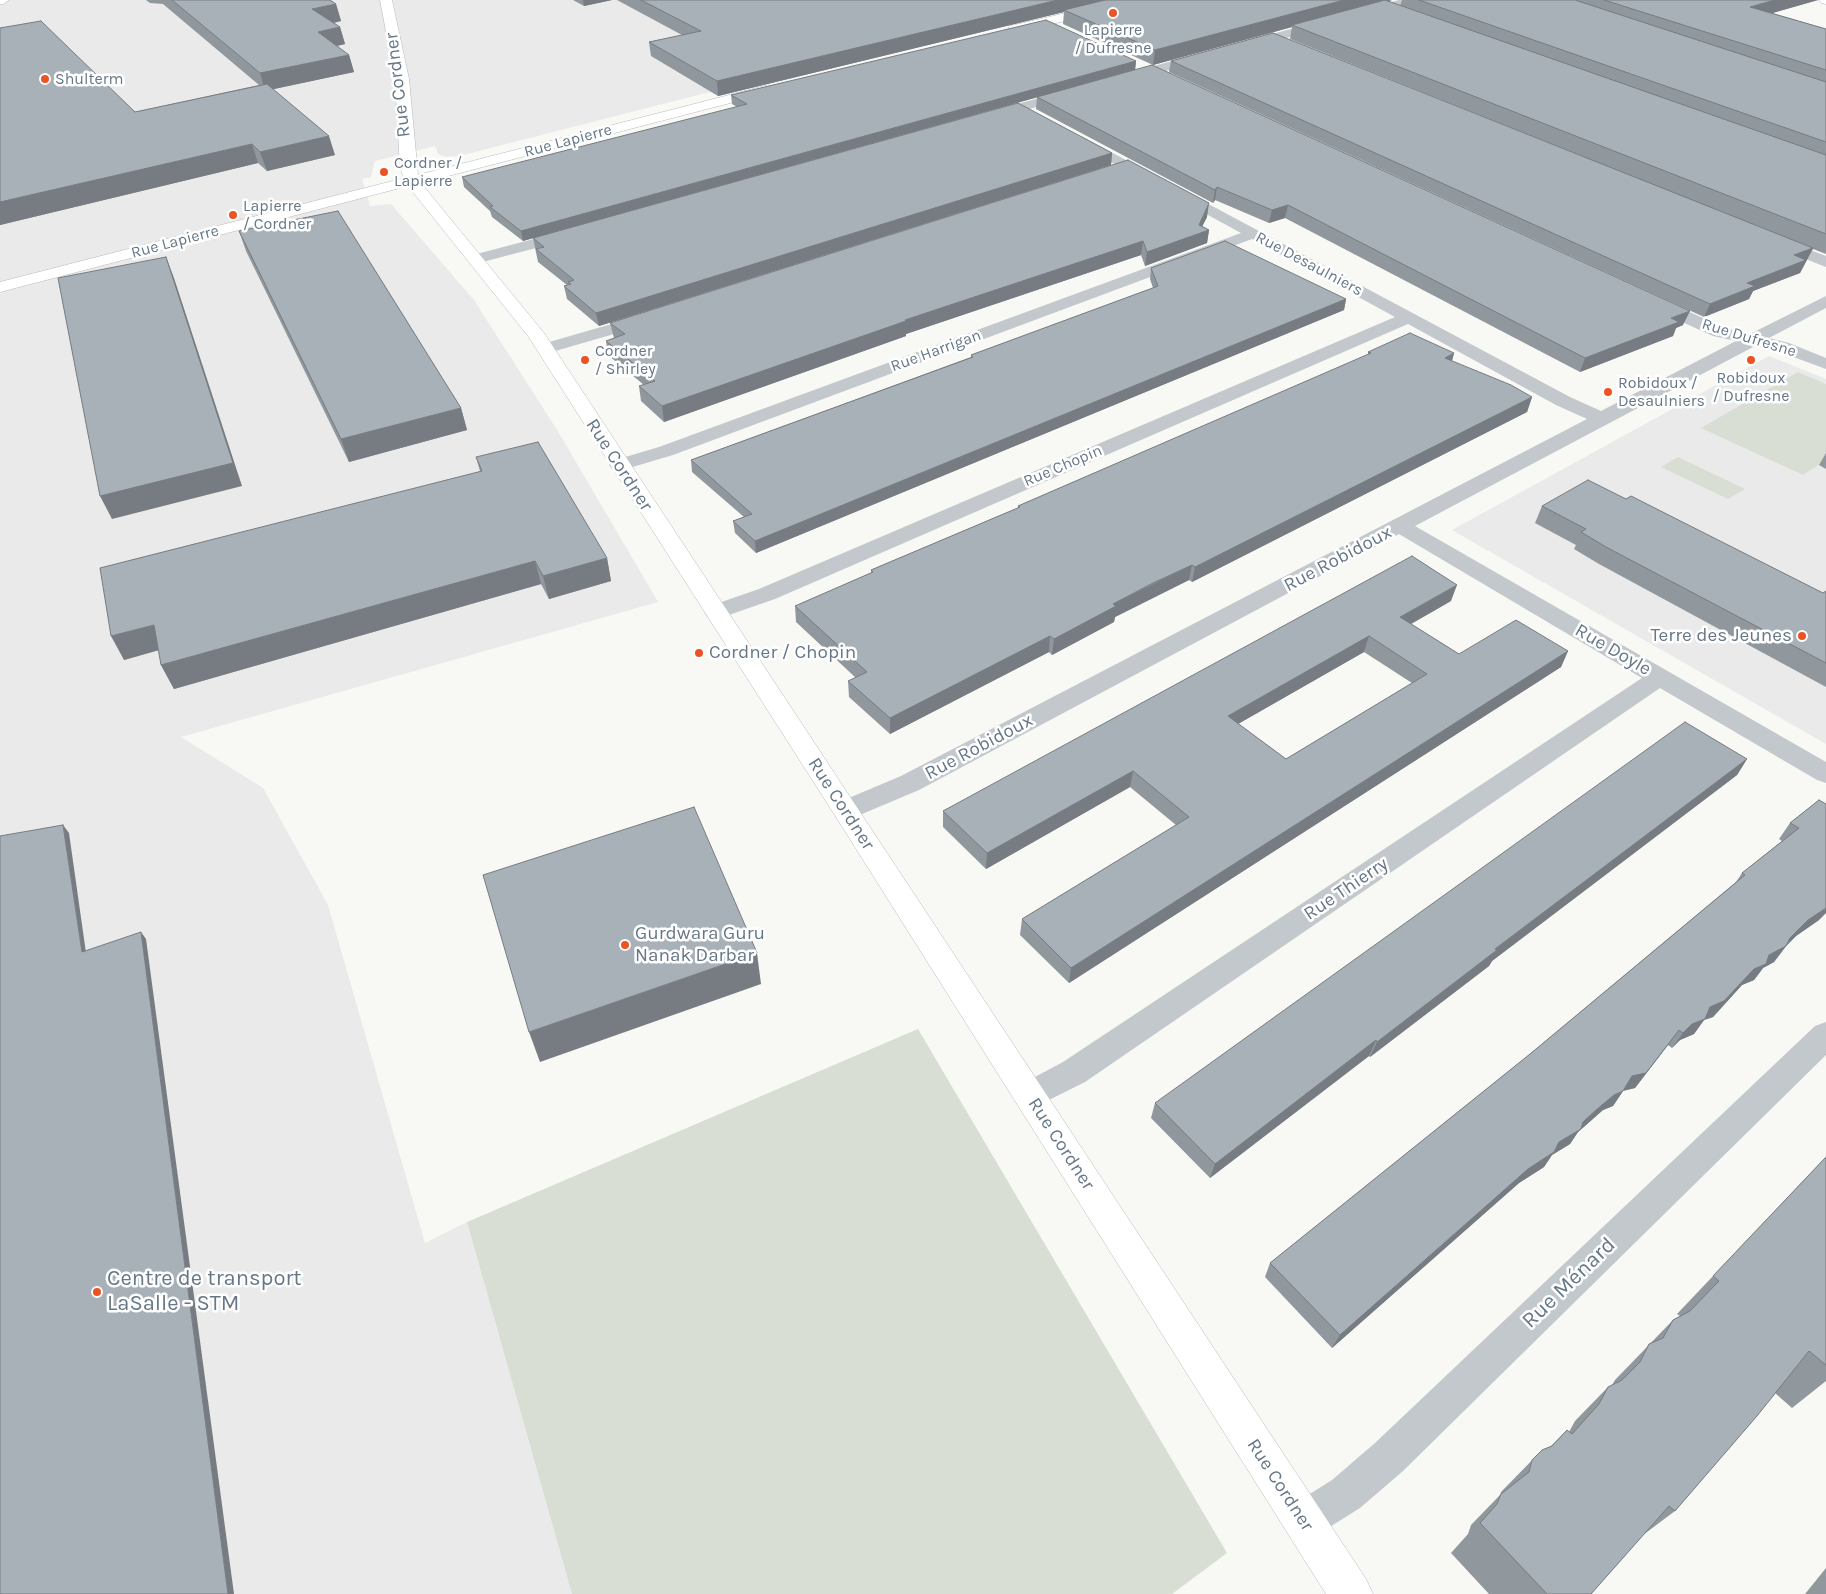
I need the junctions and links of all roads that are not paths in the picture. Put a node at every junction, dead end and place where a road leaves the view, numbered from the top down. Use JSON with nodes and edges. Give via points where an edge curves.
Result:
{"nodes":[{"id":1,"x":386,"y":0,"type":"edge"},
{"id":2,"x":1136,"y":0,"type":"edge"},
{"id":3,"x":1412,"y":0,"type":"edge"},
{"id":4,"x":1382,"y":8,"type":"junction"},
{"id":5,"x":1400,"y":15,"type":"edge"},
{"id":6,"x":1046,"y":22,"type":"junction"},
{"id":7,"x":1064,"y":30,"type":"edge"},
{"id":8,"x":1000,"y":33,"type":"edge"},
{"id":9,"x":1272,"y":38,"type":"junction"},
{"id":10,"x":1290,"y":45,"type":"edge"},
{"id":11,"x":1235,"y":48,"type":"edge"},
{"id":12,"x":1217,"y":53,"type":"edge"},
{"id":13,"x":1134,"y":62,"type":"edge"},
{"id":14,"x":1152,"y":70,"type":"junction"},
{"id":15,"x":1170,"y":79,"type":"edge"},
{"id":16,"x":1114,"y":81,"type":"edge"},
{"id":17,"x":783,"y":85,"type":"edge"},
{"id":18,"x":1086,"y":89,"type":"edge"},
{"id":19,"x":1019,"y":107,"type":"junction"},
{"id":20,"x":981,"y":118,"type":"edge"},
{"id":21,"x":1039,"y":118,"type":"edge"},
{"id":22,"x":1063,"y":131,"type":"edge"},
{"id":23,"x":1128,"y":166,"type":"junction"},
{"id":24,"x":1109,"y":172,"type":"edge"},
{"id":25,"x":412,"y":181,"type":"junction"},
{"id":26,"x":578,"y":232,"type":"edge"},
{"id":27,"x":1252,"y":234,"type":"junction"},
{"id":28,"x":1761,"y":236,"type":"edge"},
{"id":29,"x":475,"y":259,"type":"junction"},
{"id":30,"x":1826,"y":262,"type":"edge"},
{"id":31,"x":0,"y":287,"type":"edge"},
{"id":32,"x":1646,"y":299,"type":"edge"},
{"id":33,"x":1826,"y":301,"type":"edge"},
{"id":34,"x":662,"y":314,"type":"edge"},
{"id":35,"x":1409,"y":317,"type":"junction"},
{"id":36,"x":1750,"y":339,"type":"junction"},
{"id":37,"x":545,"y":349,"type":"junction"},
{"id":38,"x":1826,"y":364,"type":"edge"},
{"id":39,"x":1600,"y":418,"type":"junction"},
{"id":40,"x":619,"y":465,"type":"junction"},
{"id":41,"x":1400,"y":526,"type":"junction"},
{"id":42,"x":716,"y":612,"type":"junction"},
{"id":43,"x":1660,"y":677,"type":"junction"},
{"id":44,"x":1826,"y":774,"type":"edge"},
{"id":45,"x":846,"y":810,"type":"junction"},
{"id":46,"x":1826,"y":1035,"type":"edge"},
{"id":47,"x":1029,"y":1096,"type":"junction"},
{"id":48,"x":1303,"y":1521,"type":"junction"},
{"id":49,"x":1351,"y":1594,"type":"edge"}],
"edges":[{"from":1,"to":25,"type":"street","name":"Rue Cordner","via":[[402,79],[408,168]]},
{"from":2,"to":6,"type":"street"},
{"from":3,"to":4,"type":"street"},
{"from":4,"to":5,"type":"street"},
{"from":4,"to":9,"type":"street"},
{"from":6,"to":7,"type":"street"},
{"from":6,"to":8,"type":"street"},
{"from":9,"to":10,"type":"street"},
{"from":9,"to":11,"type":"street"},
{"from":12,"to":14,"type":"street"},
{"from":13,"to":14,"type":"street"},
{"from":14,"to":15,"type":"street"},
{"from":14,"to":16,"type":"street"},
{"from":17,"to":25,"type":"street","name":"Rue Lapierre"},
{"from":18,"to":19,"type":"street"},
{"from":19,"to":20,"type":"street"},
{"from":19,"to":21,"type":"street"},
{"from":22,"to":23,"type":"street","name":"Rue Desaulniers"},
{"from":23,"to":24,"type":"street"},
{"from":23,"to":27,"type":"street","name":"Rue Desaulniers"},
{"from":25,"to":29,"type":"street","name":"Rue Cordner"},
{"from":25,"to":31,"type":"street","name":"Rue Lapierre"},
{"from":26,"to":29,"type":"street"},
{"from":27,"to":35,"type":"street","name":"Rue Desaulniers"},
{"from":27,"to":40,"type":"street","name":"Rue Harrigan"},
{"from":28,"to":30,"type":"street"},
{"from":29,"to":37,"type":"street","name":"Rue Cordner"},
{"from":32,"to":36,"type":"street","name":"Rue Dufresne","via":[[1714,330]]},
{"from":33,"to":36,"type":"street","name":"Rue Robidoux"},
{"from":34,"to":37,"type":"street"},
{"from":35,"to":39,"type":"street","name":"Rue Desaulniers"},
{"from":35,"to":42,"type":"street","name":"Rue Chopin","via":[[776,590]]},
{"from":36,"to":38,"type":"street","name":"Rue Dufresne","via":[[1783,347]]},
{"from":36,"to":39,"type":"street","name":"Rue Robidoux"},
{"from":37,"to":40,"type":"street","name":"Rue Cordner"},
{"from":39,"to":41,"type":"street","name":"Rue Robidoux"},
{"from":40,"to":42,"type":"street","name":"Rue Cordner"},
{"from":41,"to":43,"type":"street","name":"Rue Doyle"},
{"from":41,"to":45,"type":"street","name":"Rue Robidoux","via":[[910,783]]},
{"from":42,"to":45,"type":"street","name":"Rue Cordner"},
{"from":43,"to":44,"type":"street","name":"Rue Doyle"},
{"from":43,"to":47,"type":"street","name":"Rue Thierry","via":[[1090,1061]]},
{"from":45,"to":47,"type":"street","name":"Rue Cordner"},
{"from":46,"to":48,"type":"street","name":"Rue Ménard","via":[[1389,1457],[1340,1498]]},
{"from":47,"to":48,"type":"street","name":"Rue Cordner"},
{"from":48,"to":49,"type":"street","name":"Rue Cordner"}]}
